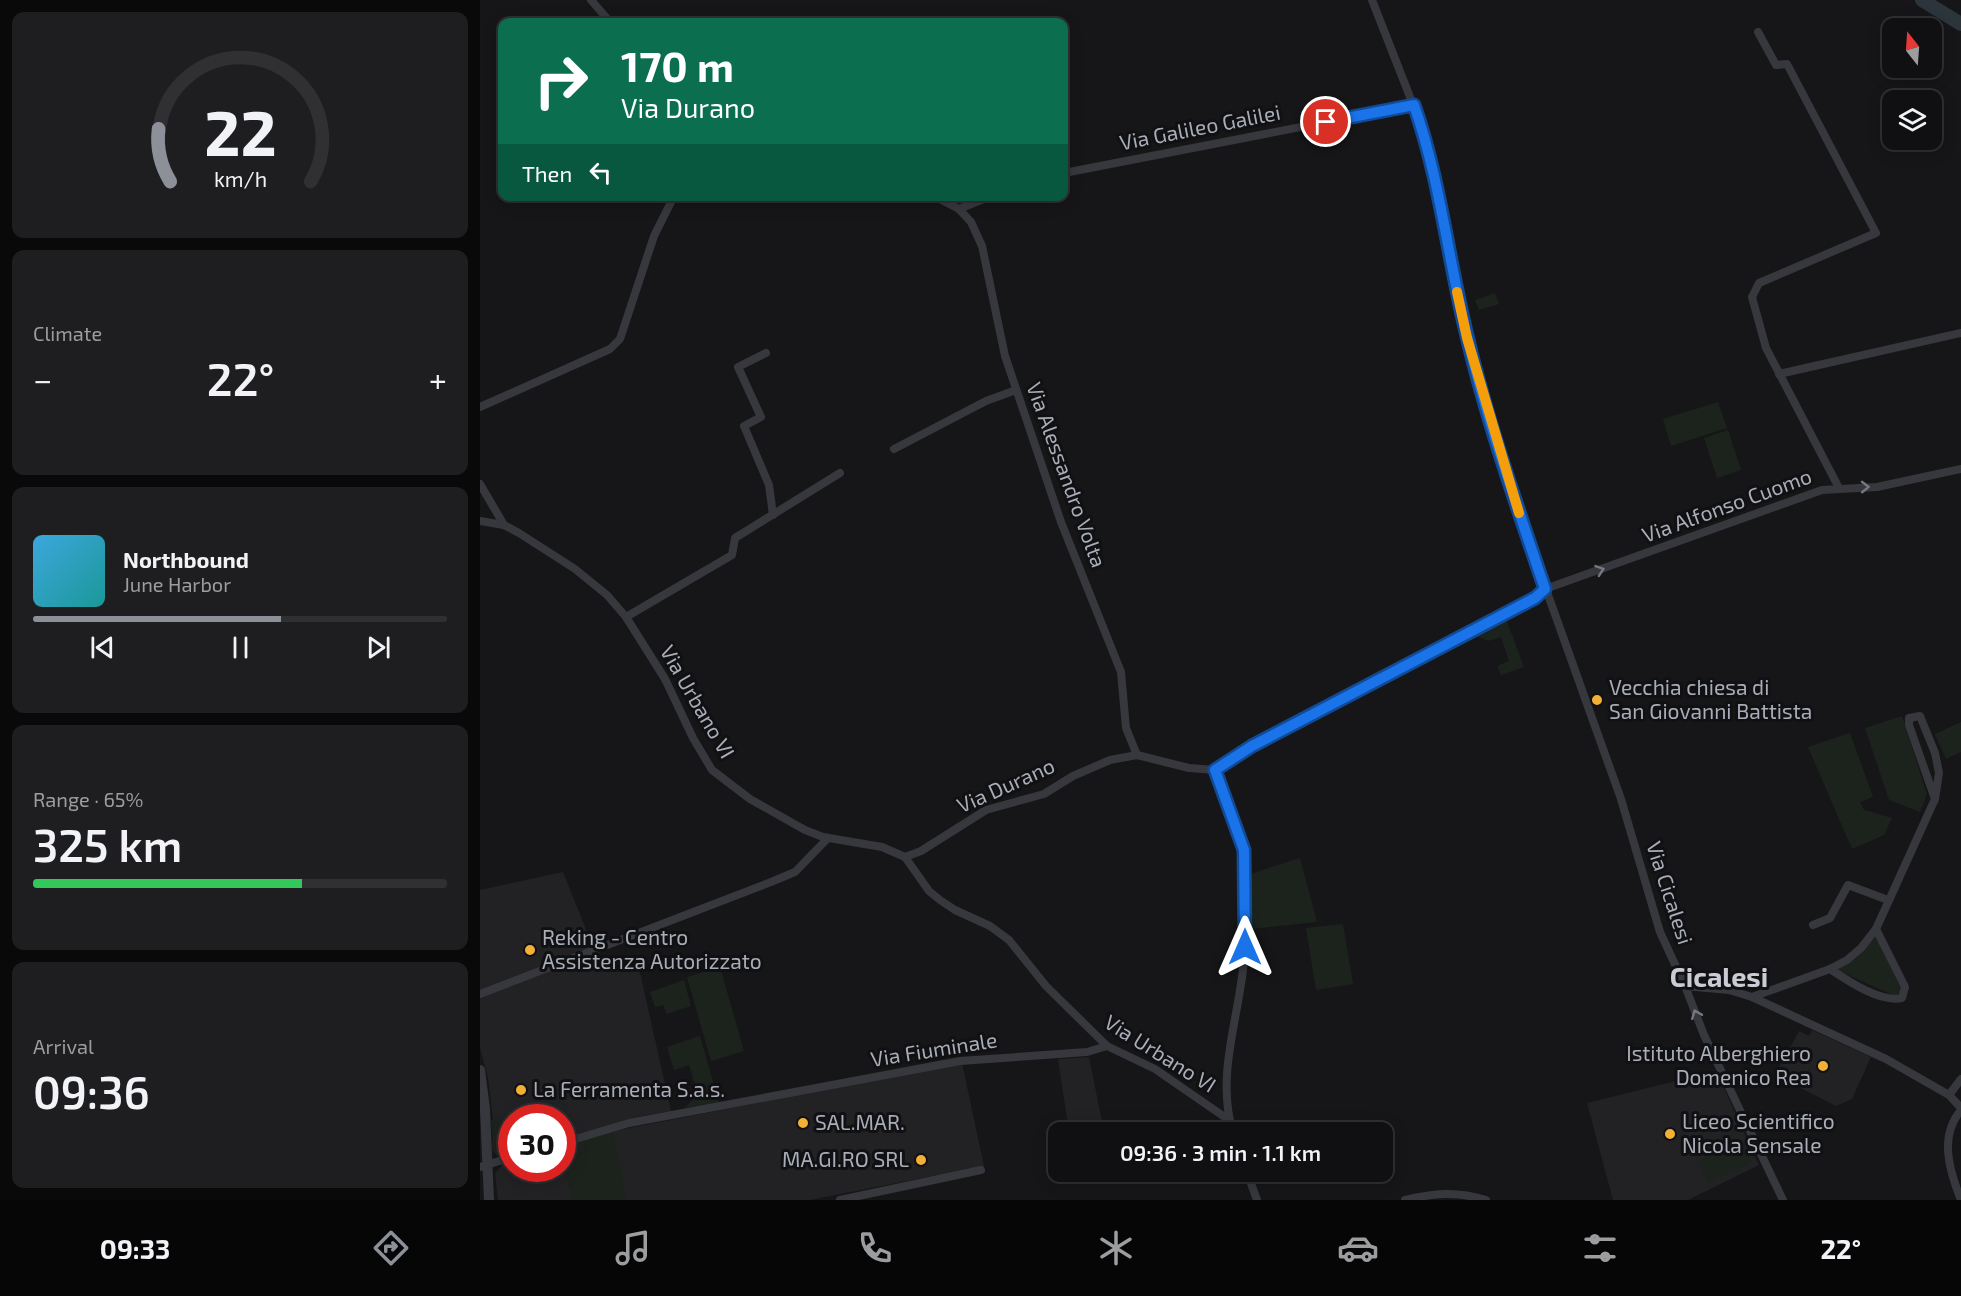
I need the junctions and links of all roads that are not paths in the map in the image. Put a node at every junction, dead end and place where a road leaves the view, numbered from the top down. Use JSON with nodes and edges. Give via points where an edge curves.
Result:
{"nodes":[{"id":1,"x":591,"y":0,"type":"edge"},
{"id":2,"x":1372,"y":0,"type":"edge"},
{"id":3,"x":607,"y":18,"type":"edge"},
{"id":4,"x":1758,"y":33,"type":"dead end"},
{"id":5,"x":1414,"y":105,"type":"junction"},
{"id":6,"x":1068,"y":172,"type":"edge"},
{"id":7,"x":672,"y":201,"type":"edge"},
{"id":8,"x":944,"y":201,"type":"edge"},
{"id":9,"x":979,"y":201,"type":"edge"},
{"id":10,"x":959,"y":209,"type":"junction"},
{"id":11,"x":1961,"y":333,"type":"edge"},
{"id":12,"x":766,"y":353,"type":"dead end"},
{"id":13,"x":1779,"y":374,"type":"junction"},
{"id":14,"x":1016,"y":390,"type":"junction"},
{"id":15,"x":480,"y":407,"type":"edge"},
{"id":16,"x":894,"y":449,"type":"dead end"},
{"id":17,"x":1961,"y":469,"type":"edge"},
{"id":18,"x":840,"y":473,"type":"dead end"},
{"id":19,"x":480,"y":484,"type":"edge"},
{"id":20,"x":1839,"y":488,"type":"junction"},
{"id":21,"x":773,"y":515,"type":"junction"},
{"id":22,"x":480,"y":521,"type":"edge"},
{"id":23,"x":504,"y":525,"type":"junction"},
{"id":24,"x":1545,"y":589,"type":"junction"},
{"id":25,"x":626,"y":617,"type":"junction"},
{"id":26,"x":1137,"y":755,"type":"junction"},
{"id":27,"x":1215,"y":770,"type":"junction"},
{"id":28,"x":1935,"y":799,"type":"junction"},
{"id":29,"x":828,"y":838,"type":"junction"},
{"id":30,"x":905,"y":857,"type":"junction"},
{"id":31,"x":1888,"y":900,"type":"junction"},
{"id":32,"x":1813,"y":925,"type":"dead end"},
{"id":33,"x":1876,"y":929,"type":"junction"},
{"id":34,"x":1830,"y":969,"type":"junction"},
{"id":35,"x":1685,"y":986,"type":"junction"},
{"id":36,"x":480,"y":994,"type":"edge"},
{"id":37,"x":1752,"y":997,"type":"junction"},
{"id":38,"x":1107,"y":1046,"type":"junction"},
{"id":39,"x":480,"y":1070,"type":"edge"},
{"id":40,"x":1961,"y":1079,"type":"edge"},
{"id":41,"x":1949,"y":1095,"type":"junction"},
{"id":42,"x":1961,"y":1109,"type":"edge"},
{"id":43,"x":1229,"y":1120,"type":"joint"},
{"id":44,"x":576,"y":1139,"type":"edge"},
{"id":45,"x":484,"y":1166,"type":"edge"},
{"id":46,"x":981,"y":1170,"type":"dead end"},
{"id":47,"x":1251,"y":1182,"type":"edge"},
{"id":48,"x":489,"y":1200,"type":"edge"},
{"id":49,"x":840,"y":1200,"type":"edge"},
{"id":50,"x":1257,"y":1200,"type":"edge"},
{"id":51,"x":1405,"y":1200,"type":"edge"},
{"id":52,"x":1486,"y":1200,"type":"edge"},
{"id":53,"x":1783,"y":1200,"type":"edge"},
{"id":54,"x":1961,"y":1200,"type":"edge"}],
"edges":[{"from":1,"to":3,"type":"street"},
{"from":2,"to":5,"type":"street","name":"Via Cicalesi"},
{"from":4,"to":13,"type":"street","via":[[1776,65],[1787,64],[1875,233],[1759,283],[1752,297],[1766,348]]},
{"from":5,"to":6,"type":"street","name":"Via Galileo Galilei"},
{"from":5,"to":24,"type":"street","name":"Via Cicalesi","via":[[1433,167],[1467,338]]},
{"from":7,"to":15,"type":"street","via":[[654,236],[620,339],[610,349]]},
{"from":8,"to":10,"type":"street"},
{"from":9,"to":10,"type":"street"},
{"from":10,"to":14,"type":"street","name":"Via Alessandro Volta","via":[[971,222],[982,246],[1002,345]]},
{"from":11,"to":13,"type":"street"},
{"from":12,"to":21,"type":"street","via":[[738,367],[761,417],[744,426],[769,485]]},
{"from":13,"to":20,"type":"street"},
{"from":14,"to":16,"type":"street","via":[[986,401]]},
{"from":14,"to":26,"type":"street","name":"Via Alessandro Volta","via":[[1061,522],[1121,672],[1126,728]]},
{"from":20,"to":17,"type":"street","name":"Via Alfonso Cuomo","one_way":true,"via":[[1898,484]]},
{"from":18,"to":21,"type":"street"},
{"from":19,"to":23,"type":"street"},
{"from":24,"to":20,"type":"street","name":"Via Alfonso Cuomo","one_way":true,"via":[[1804,495]]},
{"from":21,"to":25,"type":"street","via":[[735,538],[732,555]]},
{"from":22,"to":23,"type":"street","name":"Via Urbano VI"},
{"from":23,"to":25,"type":"street","name":"Via Urbano VI","via":[[588,578]]},
{"from":24,"to":27,"type":"street","via":[[1535,598],[1252,746]]},
{"from":24,"to":35,"type":"street","name":"Via Cicalesi","via":[[1622,799],[1660,932]]},
{"from":25,"to":29,"type":"street","name":"Via Urbano VI","via":[[665,679],[712,770],[778,816]]},
{"from":26,"to":27,"type":"street","name":"Via Durano"},
{"from":26,"to":30,"type":"street","name":"Via Durano","via":[[1097,765],[1044,794],[986,810]]},
{"from":27,"to":43,"type":"street","via":[[1241,836],[1246,869],[1245,947],[1229,1052]]},
{"from":28,"to":28,"type":"street","via":[[1909,725],[1909,718],[1914,715],[1920,716],[1935,753],[1939,773]]},
{"from":28,"to":31,"type":"street"},
{"from":29,"to":30,"type":"street","name":"Via Urbano VI","via":[[882,847]]},
{"from":29,"to":36,"type":"street","via":[[795,872]]},
{"from":30,"to":38,"type":"street","name":"Via Urbano VI","via":[[940,900],[1009,940],[1054,994]]},
{"from":31,"to":32,"type":"street","via":[[1848,885],[1830,918]]},
{"from":31,"to":33,"type":"street"},
{"from":33,"to":34,"type":"street","via":[[1861,948]]},
{"from":33,"to":34,"type":"street","via":[[1905,987],[1902,998],[1882,996]]},
{"from":34,"to":37,"type":"street"},
{"from":35,"to":37,"type":"street","via":[[1729,990]]},
{"from":53,"to":35,"type":"street","name":"Via Cicalesi","one_way":true,"via":[[1704,1035]]},
{"from":37,"to":41,"type":"street","via":[[1886,1059]]},
{"from":38,"to":43,"type":"street","name":"Via Urbano VI","via":[[1155,1069]]},
{"from":38,"to":44,"type":"street","name":"Via Fiuminale","via":[[1088,1052],[960,1061],[629,1123]]},
{"from":39,"to":45,"type":"street"},
{"from":40,"to":41,"type":"street"},
{"from":41,"to":42,"type":"street"},
{"from":42,"to":54,"type":"street","via":[[1946,1138],[1954,1184]]},
{"from":45,"to":48,"type":"street"},
{"from":46,"to":49,"type":"street"},
{"from":47,"to":50,"type":"street"},
{"from":51,"to":52,"type":"street","via":[[1434,1193],[1459,1193]]}]}
